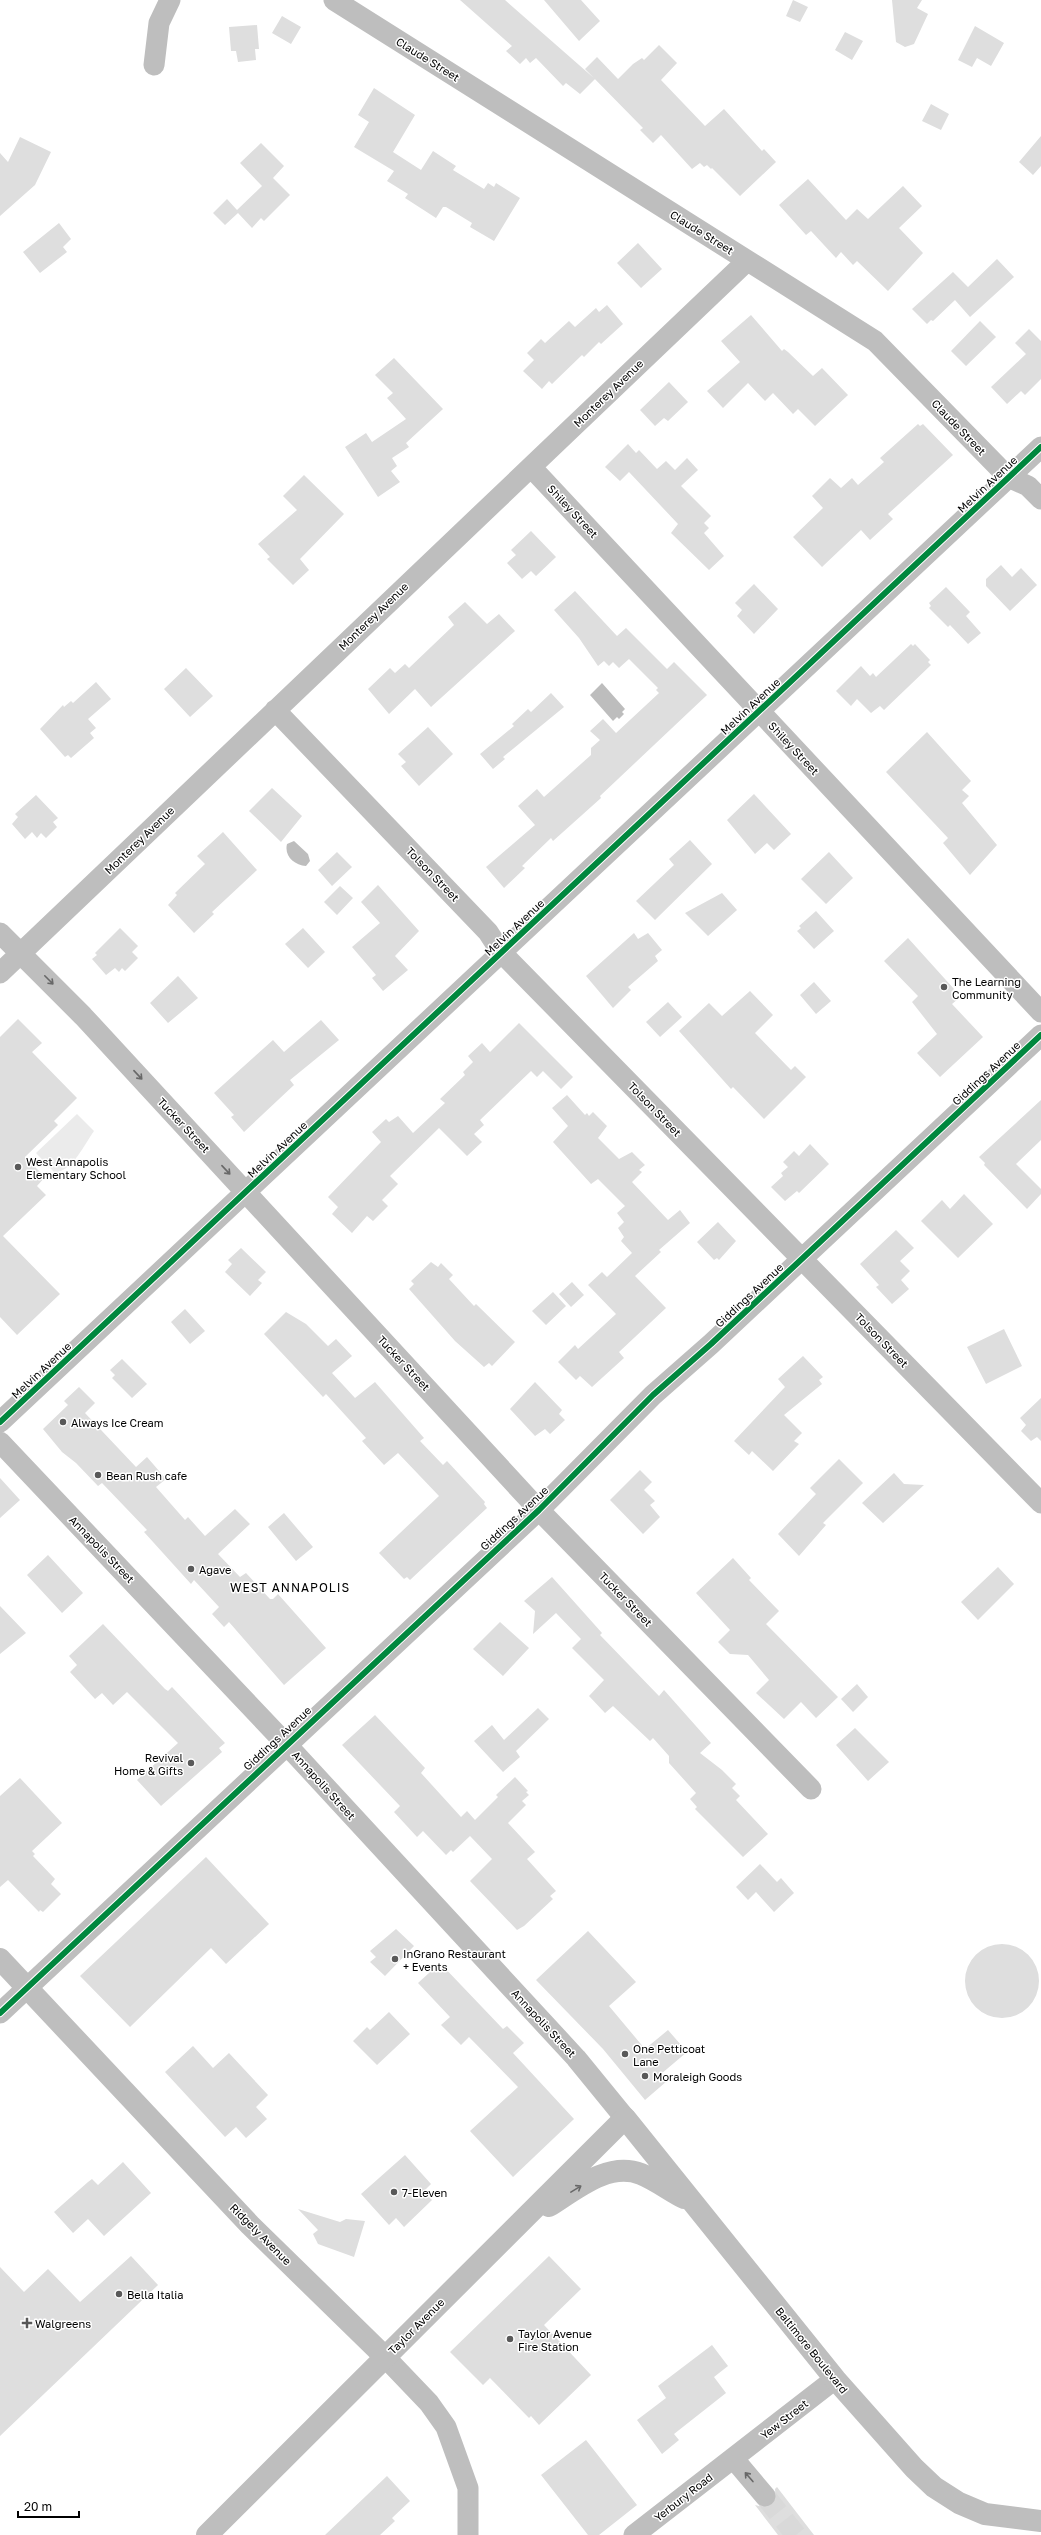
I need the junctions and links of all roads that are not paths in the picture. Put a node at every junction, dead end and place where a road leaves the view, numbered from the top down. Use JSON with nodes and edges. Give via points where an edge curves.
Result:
{"nodes":[{"id":1,"x":170,"y":0,"type":"edge"},
{"id":2,"x":334,"y":0,"type":"edge"},
{"id":3,"x":154,"y":65,"type":"dead end"},
{"id":4,"x":747,"y":260,"type":"junction"},
{"id":5,"x":1041,"y":447,"type":"edge"},
{"id":6,"x":531,"y":467,"type":"junction"},
{"id":7,"x":1008,"y":478,"type":"junction"},
{"id":8,"x":1041,"y":499,"type":"edge"},
{"id":9,"x":275,"y":710,"type":"junction"},
{"id":10,"x":759,"y":711,"type":"junction"},
{"id":11,"x":0,"y":933,"type":"edge"},
{"id":12,"x":21,"y":952,"type":"junction"},
{"id":13,"x":501,"y":952,"type":"junction"},
{"id":14,"x":0,"y":973,"type":"edge"},
{"id":15,"x":1041,"y":1012,"type":"edge"},
{"id":16,"x":1041,"y":1035,"type":"edge"},
{"id":17,"x":246,"y":1192,"type":"junction"},
{"id":18,"x":802,"y":1259,"type":"junction"},
{"id":19,"x":0,"y":1422,"type":"edge"},
{"id":20,"x":0,"y":1442,"type":"edge"},
{"id":21,"x":1041,"y":1503,"type":"edge"},
{"id":22,"x":539,"y":1510,"type":"junction"},
{"id":23,"x":286,"y":1744,"type":"junction"},
{"id":24,"x":811,"y":1789,"type":"dead end"},
{"id":25,"x":0,"y":1959,"type":"edge"},
{"id":26,"x":28,"y":1988,"type":"junction"},
{"id":27,"x":0,"y":2013,"type":"edge"},
{"id":28,"x":625,"y":2118,"type":"junction"},
{"id":29,"x":692,"y":2202,"type":"junction"},
{"id":30,"x":519,"y":2224,"type":"junction"},
{"id":31,"x":385,"y":2357,"type":"junction"},
{"id":32,"x":835,"y":2379,"type":"junction"},
{"id":33,"x":733,"y":2458,"type":"junction"},
{"id":34,"x":765,"y":2496,"type":"tunnel mouth"},
{"id":35,"x":1041,"y":2521,"type":"edge"},
{"id":36,"x":207,"y":2535,"type":"edge"},
{"id":37,"x":468,"y":2535,"type":"edge"},
{"id":38,"x":634,"y":2535,"type":"edge"}],
"edges":[{"from":1,"to":3,"type":"street","via":[[159,23]]},
{"from":2,"to":4,"type":"street","name":"Claude Street"},
{"from":4,"to":6,"type":"street","name":"Monterey Avenue"},
{"from":4,"to":7,"type":"street","name":"Claude Street","via":[[875,341]]},
{"from":5,"to":7,"type":"street","name":"Melvin Avenue"},
{"from":6,"to":9,"type":"street","name":"Monterey Avenue"},
{"from":6,"to":10,"type":"street","name":"Shiley Street"},
{"from":7,"to":8,"type":"street","name":"Claude Street","via":[[1028,486]]},
{"from":7,"to":10,"type":"street","name":"Melvin Avenue"},
{"from":9,"to":12,"type":"street","name":"Monterey Avenue"},
{"from":9,"to":13,"type":"street","name":"Tolson Street","via":[[488,932]]},
{"from":10,"to":13,"type":"street","name":"Melvin Avenue"},
{"from":10,"to":15,"type":"street","name":"Shiley Street"},
{"from":11,"to":12,"type":"street","name":"Tucker Street"},
{"from":12,"to":14,"type":"street","name":"Monterey Avenue"},
{"from":12,"to":17,"type":"street","name":"Tucker Street","one_way":true,"via":[[84,1016]]},
{"from":13,"to":17,"type":"street","name":"Melvin Avenue"},
{"from":13,"to":18,"type":"street","name":"Tolson Street"},
{"from":16,"to":18,"type":"street","name":"Giddings Avenue"},
{"from":17,"to":19,"type":"street","name":"Melvin Avenue"},
{"from":17,"to":22,"type":"street","name":"Tucker Street"},
{"from":18,"to":21,"type":"street","name":"Tolson Street"},
{"from":18,"to":22,"type":"street","name":"Giddings Avenue","via":[[653,1395]]},
{"from":20,"to":23,"type":"street","name":"Annapolis Street"},
{"from":22,"to":23,"type":"street","name":"Giddings Avenue"},
{"from":22,"to":24,"type":"street","name":"Tucker Street"},
{"from":23,"to":26,"type":"street","name":"Giddings Avenue"},
{"from":23,"to":28,"type":"street","name":"Annapolis Street","via":[[576,2058]]},
{"from":25,"to":26,"type":"main road","name":"Ridgely Avenue"},
{"from":26,"to":27,"type":"street","name":"Giddings Avenue"},
{"from":26,"to":31,"type":"main road","name":"Ridgely Avenue","via":[[250,2225]]},
{"from":28,"to":29,"type":"main road","name":"Baltimore Boulevard"},
{"from":28,"to":30,"type":"main road","name":"Taylor Avenue"},
{"from":30,"to":29,"type":"main road","one_way":true,"via":[[596,2177],[612,2171],[629,2170],[642,2174]]},
{"from":29,"to":32,"type":"main road","name":"Baltimore Boulevard"},
{"from":30,"to":31,"type":"main road","name":"Taylor Avenue"},
{"from":31,"to":36,"type":"main road","name":"Taylor Avenue"},
{"from":31,"to":37,"type":"street","name":"Ridgely Avenue","via":[[429,2403],[446,2427],[468,2488]]},
{"from":32,"to":33,"type":"street","name":"Yew Street"},
{"from":32,"to":35,"type":"main road","name":"Baltimore Boulevard","via":[[934,2487],[959,2503],[985,2514]]},
{"from":34,"to":33,"type":"street","one_way":true},
{"from":33,"to":38,"type":"street","name":"Yerbury Road"}]}
